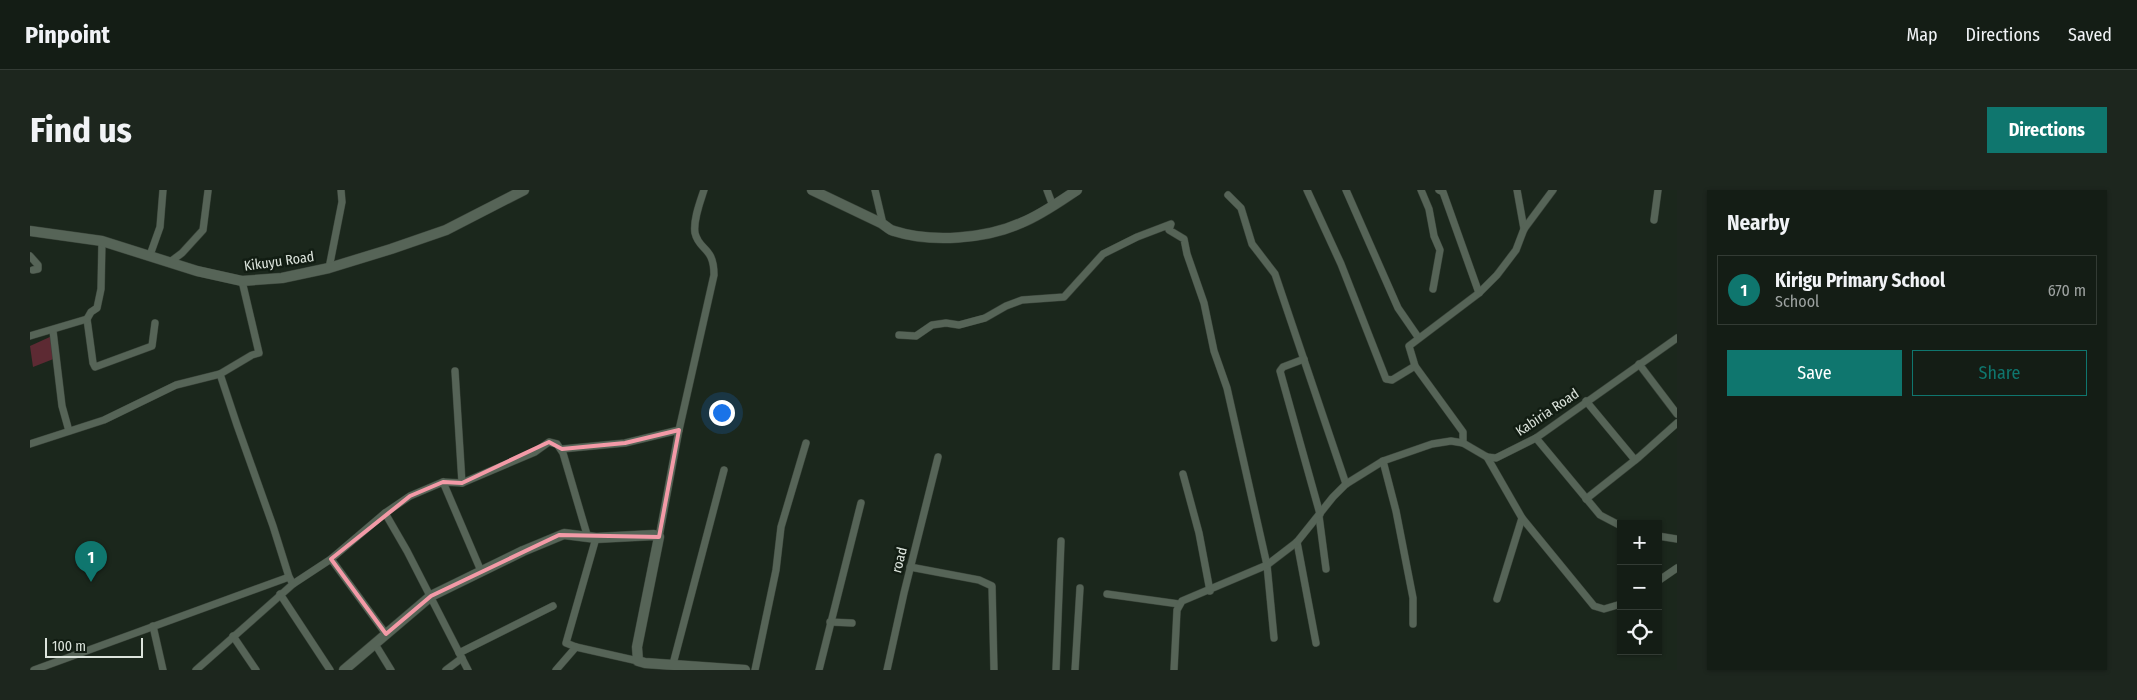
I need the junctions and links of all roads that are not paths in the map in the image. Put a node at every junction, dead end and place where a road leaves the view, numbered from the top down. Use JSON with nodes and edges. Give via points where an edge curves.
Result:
{"nodes":[{"id":1,"x":164,"y":190,"type":"edge"},
{"id":2,"x":341,"y":190,"type":"edge"},
{"id":3,"x":524,"y":190,"type":"edge"},
{"id":4,"x":704,"y":190,"type":"edge"},
{"id":5,"x":812,"y":190,"type":"edge"},
{"id":6,"x":875,"y":190,"type":"edge"},
{"id":7,"x":1047,"y":190,"type":"edge"},
{"id":8,"x":1077,"y":190,"type":"edge"},
{"id":9,"x":1307,"y":190,"type":"edge"},
{"id":10,"x":1346,"y":190,"type":"edge"},
{"id":11,"x":1421,"y":190,"type":"edge"},
{"id":12,"x":1439,"y":190,"type":"edge"},
{"id":13,"x":1517,"y":190,"type":"edge"},
{"id":14,"x":1553,"y":190,"type":"edge"},
{"id":15,"x":1658,"y":190,"type":"edge"},
{"id":16,"x":208,"y":191,"type":"edge"},
{"id":17,"x":1228,"y":196,"type":"dead end"},
{"id":18,"x":1053,"y":206,"type":"junction"},
{"id":19,"x":1654,"y":220,"type":"dead end"},
{"id":20,"x":882,"y":224,"type":"junction"},
{"id":21,"x":1524,"y":229,"type":"junction"},
{"id":22,"x":30,"y":231,"type":"edge"},
{"id":23,"x":102,"y":241,"type":"junction"},
{"id":24,"x":150,"y":255,"type":"junction"},
{"id":25,"x":30,"y":256,"type":"edge"},
{"id":26,"x":170,"y":262,"type":"junction"},
{"id":27,"x":329,"y":268,"type":"junction"},
{"id":28,"x":33,"y":270,"type":"dead end"},
{"id":29,"x":242,"y":281,"type":"junction"},
{"id":30,"x":1433,"y":289,"type":"dead end"},
{"id":31,"x":1479,"y":293,"type":"junction"},
{"id":32,"x":87,"y":319,"type":"junction"},
{"id":33,"x":155,"y":323,"type":"dead end"},
{"id":34,"x":53,"y":330,"type":"junction"},
{"id":35,"x":30,"y":336,"type":"edge"},
{"id":36,"x":899,"y":336,"type":"dead end"},
{"id":37,"x":1418,"y":337,"type":"junction"},
{"id":38,"x":1677,"y":338,"type":"edge"},
{"id":39,"x":1304,"y":359,"type":"junction"},
{"id":40,"x":1639,"y":364,"type":"junction"},
{"id":41,"x":1415,"y":366,"type":"junction"},
{"id":42,"x":455,"y":371,"type":"dead end"},
{"id":43,"x":220,"y":374,"type":"junction"},
{"id":44,"x":1586,"y":401,"type":"junction"},
{"id":45,"x":1677,"y":414,"type":"edge"},
{"id":46,"x":1677,"y":424,"type":"edge"},
{"id":47,"x":679,"y":430,"type":"junction"},
{"id":48,"x":69,"y":431,"type":"junction"},
{"id":49,"x":1536,"y":438,"type":"junction"},
{"id":50,"x":806,"y":443,"type":"dead end"},
{"id":51,"x":1463,"y":443,"type":"junction"},
{"id":52,"x":30,"y":444,"type":"edge"},
{"id":53,"x":562,"y":449,"type":"junction"},
{"id":54,"x":938,"y":457,"type":"dead end"},
{"id":55,"x":1487,"y":457,"type":"junction"},
{"id":56,"x":1635,"y":460,"type":"junction"},
{"id":57,"x":1383,"y":461,"type":"junction"},
{"id":58,"x":724,"y":470,"type":"dead end"},
{"id":59,"x":1182,"y":474,"type":"dead end"},
{"id":60,"x":443,"y":482,"type":"junction"},
{"id":61,"x":462,"y":483,"type":"junction"},
{"id":62,"x":1346,"y":484,"type":"junction"},
{"id":63,"x":1586,"y":499,"type":"junction"},
{"id":64,"x":860,"y":503,"type":"dead end"},
{"id":65,"x":385,"y":513,"type":"junction"},
{"id":66,"x":1320,"y":515,"type":"junction"},
{"id":67,"x":1522,"y":518,"type":"junction"},
{"id":68,"x":1617,"y":524,"type":"edge"},
{"id":69,"x":659,"y":537,"type":"junction"},
{"id":70,"x":1662,"y":537,"type":"edge"},
{"id":71,"x":592,"y":538,"type":"junction"},
{"id":72,"x":1677,"y":539,"type":"edge"},
{"id":73,"x":1061,"y":541,"type":"dead end"},
{"id":74,"x":1297,"y":542,"type":"junction"},
{"id":75,"x":331,"y":558,"type":"junction"},
{"id":76,"x":1267,"y":565,"type":"junction"},
{"id":77,"x":910,"y":567,"type":"junction"},
{"id":78,"x":1677,"y":568,"type":"edge"},
{"id":79,"x":1326,"y":569,"type":"dead end"},
{"id":80,"x":480,"y":571,"type":"junction"},
{"id":81,"x":289,"y":576,"type":"junction"},
{"id":82,"x":1662,"y":578,"type":"edge"},
{"id":83,"x":293,"y":584,"type":"junction"},
{"id":84,"x":1080,"y":588,"type":"dead end"},
{"id":85,"x":1210,"y":591,"type":"junction"},
{"id":86,"x":280,"y":594,"type":"junction"},
{"id":87,"x":1107,"y":594,"type":"dead end"},
{"id":88,"x":430,"y":596,"type":"junction"},
{"id":89,"x":1496,"y":599,"type":"dead end"},
{"id":90,"x":1179,"y":604,"type":"junction"},
{"id":91,"x":1617,"y":605,"type":"edge"},
{"id":92,"x":553,"y":606,"type":"dead end"},
{"id":93,"x":830,"y":622,"type":"junction"},
{"id":94,"x":852,"y":623,"type":"dead end"},
{"id":95,"x":1413,"y":624,"type":"dead end"},
{"id":96,"x":153,"y":626,"type":"junction"},
{"id":97,"x":386,"y":634,"type":"junction"},
{"id":98,"x":233,"y":636,"type":"junction"},
{"id":99,"x":1274,"y":638,"type":"dead end"},
{"id":100,"x":1316,"y":643,"type":"dead end"},
{"id":101,"x":375,"y":644,"type":"junction"},
{"id":102,"x":576,"y":647,"type":"junction"},
{"id":103,"x":460,"y":655,"type":"junction"},
{"id":104,"x":638,"y":661,"type":"junction"},
{"id":105,"x":673,"y":664,"type":"junction"},
{"id":106,"x":34,"y":670,"type":"edge"},
{"id":107,"x":163,"y":670,"type":"edge"},
{"id":108,"x":196,"y":670,"type":"edge"},
{"id":109,"x":256,"y":670,"type":"edge"},
{"id":110,"x":330,"y":670,"type":"edge"},
{"id":111,"x":344,"y":670,"type":"edge"},
{"id":112,"x":392,"y":670,"type":"edge"},
{"id":113,"x":446,"y":670,"type":"edge"},
{"id":114,"x":468,"y":670,"type":"edge"},
{"id":115,"x":556,"y":670,"type":"edge"},
{"id":116,"x":746,"y":670,"type":"edge"},
{"id":117,"x":755,"y":670,"type":"edge"},
{"id":118,"x":819,"y":670,"type":"edge"},
{"id":119,"x":888,"y":670,"type":"edge"},
{"id":120,"x":994,"y":670,"type":"edge"},
{"id":121,"x":1056,"y":670,"type":"edge"},
{"id":122,"x":1074,"y":670,"type":"edge"},
{"id":123,"x":1174,"y":670,"type":"edge"}],
"edges":[{"from":1,"to":24,"type":"street","via":[[160,227]]},
{"from":2,"to":27,"type":"street","via":[[342,202]]},
{"from":3,"to":27,"type":"main road","name":"Kikuyu Road","via":[[446,230]]},
{"from":4,"to":47,"type":"street","via":[[695,232],[714,262],[714,275]]},
{"from":5,"to":20,"type":"main road"},
{"from":6,"to":20,"type":"street"},
{"from":7,"to":18,"type":"street"},
{"from":8,"to":18,"type":"main road"},
{"from":9,"to":41,"type":"street","via":[[1342,264],[1386,379],[1392,380]]},
{"from":10,"to":37,"type":"street","via":[[1398,308]]},
{"from":11,"to":30,"type":"street","via":[[1440,250]]},
{"from":12,"to":31,"type":"street","via":[[1443,192]]},
{"from":13,"to":21,"type":"street"},
{"from":14,"to":21,"type":"street"},
{"from":15,"to":19,"type":"street"},
{"from":16,"to":26,"type":"street","via":[[203,230]]},
{"from":17,"to":39,"type":"street","via":[[1241,208],[1252,244],[1275,274]]},
{"from":18,"to":20,"type":"main road","via":[[1013,226],[963,238],[925,238],[892,231]]},
{"from":21,"to":31,"type":"street","via":[[1516,250]]},
{"from":22,"to":23,"type":"main road","name":"Kikuyu Road"},
{"from":23,"to":24,"type":"main road","name":"Kikuyu Road"},
{"from":23,"to":32,"type":"street","via":[[99,306],[90,312]]},
{"from":24,"to":26,"type":"main road","name":"Kikuyu Road"},
{"from":25,"to":28,"type":"street","via":[[39,267]]},
{"from":26,"to":29,"type":"main road","name":"Kikuyu Road"},
{"from":27,"to":29,"type":"main road","name":"Kikuyu Road","via":[[282,278]]},
{"from":29,"to":43,"type":"street","via":[[259,353]]},
{"from":31,"to":37,"type":"street"},
{"from":32,"to":33,"type":"street","via":[[95,367],[152,346]]},
{"from":32,"to":34,"type":"street"},
{"from":34,"to":35,"type":"street"},
{"from":34,"to":48,"type":"street","via":[[62,406]]},
{"from":36,"to":76,"type":"street","via":[[916,336],[932,325],[959,325],[985,318],[1022,300],[1064,298],[1103,254],[1171,224],[1169,230],[1184,239],[1204,303]]},
{"from":37,"to":41,"type":"street","via":[[1409,346]]},
{"from":38,"to":40,"type":"street","name":"Kabiria Road"},
{"from":39,"to":62,"type":"street"},
{"from":39,"to":66,"type":"street","via":[[1280,371]]},
{"from":40,"to":44,"type":"street","name":"Kabiria Road"},
{"from":40,"to":45,"type":"street"},
{"from":41,"to":51,"type":"street","via":[[1463,432]]},
{"from":42,"to":61,"type":"street"},
{"from":43,"to":48,"type":"street","via":[[176,386],[104,420]]},
{"from":43,"to":81,"type":"street"},
{"from":44,"to":49,"type":"street","name":"Kabiria Road"},
{"from":44,"to":56,"type":"street"},
{"from":46,"to":56,"type":"street"},
{"from":47,"to":53,"type":"street","via":[[625,443]]},
{"from":47,"to":69,"type":"street"},
{"from":48,"to":52,"type":"street"},
{"from":49,"to":55,"type":"street","name":"Kabiria Road","via":[[1496,458]]},
{"from":49,"to":63,"type":"street"},
{"from":50,"to":117,"type":"street","via":[[781,527],[776,570]]},
{"from":51,"to":55,"type":"street"},
{"from":51,"to":57,"type":"street","via":[[1432,444]]},
{"from":53,"to":61,"type":"street","via":[[549,442],[535,452]]},
{"from":53,"to":71,"type":"street"},
{"from":54,"to":77,"type":"street","name":"road"},
{"from":55,"to":67,"type":"street"},
{"from":56,"to":63,"type":"street"},
{"from":57,"to":62,"type":"street"},
{"from":57,"to":95,"type":"street","via":[[1413,598]]},
{"from":58,"to":105,"type":"street"},
{"from":59,"to":85,"type":"street"},
{"from":60,"to":61,"type":"street"},
{"from":60,"to":65,"type":"street","via":[[410,496]]},
{"from":60,"to":80,"type":"street"},
{"from":62,"to":66,"type":"street"},
{"from":63,"to":68,"type":"street","via":[[1600,515]]},
{"from":64,"to":93,"type":"street"},
{"from":65,"to":75,"type":"street"},
{"from":65,"to":88,"type":"street"},
{"from":66,"to":74,"type":"street"},
{"from":66,"to":79,"type":"street"},
{"from":67,"to":89,"type":"street"},
{"from":67,"to":91,"type":"street","via":[[1594,606],[1604,609]]},
{"from":69,"to":71,"type":"main road"},
{"from":69,"to":104,"type":"main road","via":[[637,647]]},
{"from":70,"to":72,"type":"street"},
{"from":71,"to":80,"type":"main road","via":[[558,535]]},
{"from":71,"to":102,"type":"street","via":[[585,583],[566,641],[567,645]]},
{"from":73,"to":121,"type":"street"},
{"from":74,"to":76,"type":"street"},
{"from":74,"to":100,"type":"street"},
{"from":75,"to":83,"type":"street"},
{"from":75,"to":97,"type":"street"},
{"from":76,"to":85,"type":"street"},
{"from":76,"to":99,"type":"street"},
{"from":77,"to":119,"type":"street","name":"road"},
{"from":77,"to":120,"type":"street","via":[[980,580],[992,586]]},
{"from":78,"to":82,"type":"street"},
{"from":80,"to":88,"type":"main road"},
{"from":81,"to":83,"type":"street"},
{"from":81,"to":96,"type":"street"},
{"from":83,"to":86,"type":"street"},
{"from":84,"to":122,"type":"street"},
{"from":85,"to":90,"type":"street"},
{"from":86,"to":98,"type":"street"},
{"from":86,"to":110,"type":"street"},
{"from":87,"to":90,"type":"street"},
{"from":88,"to":97,"type":"main road"},
{"from":88,"to":103,"type":"street"},
{"from":90,"to":123,"type":"street","via":[[1176,610]]},
{"from":92,"to":103,"type":"street"},
{"from":93,"to":94,"type":"street"},
{"from":93,"to":118,"type":"street"},
{"from":96,"to":106,"type":"street"},
{"from":96,"to":107,"type":"street"},
{"from":97,"to":101,"type":"main road"},
{"from":98,"to":108,"type":"street"},
{"from":98,"to":109,"type":"street"},
{"from":101,"to":111,"type":"main road"},
{"from":101,"to":112,"type":"street"},
{"from":102,"to":104,"type":"street"},
{"from":102,"to":115,"type":"street"},
{"from":103,"to":113,"type":"street"},
{"from":103,"to":114,"type":"street"},
{"from":104,"to":105,"type":"main road"},
{"from":105,"to":116,"type":"main road"}]}
